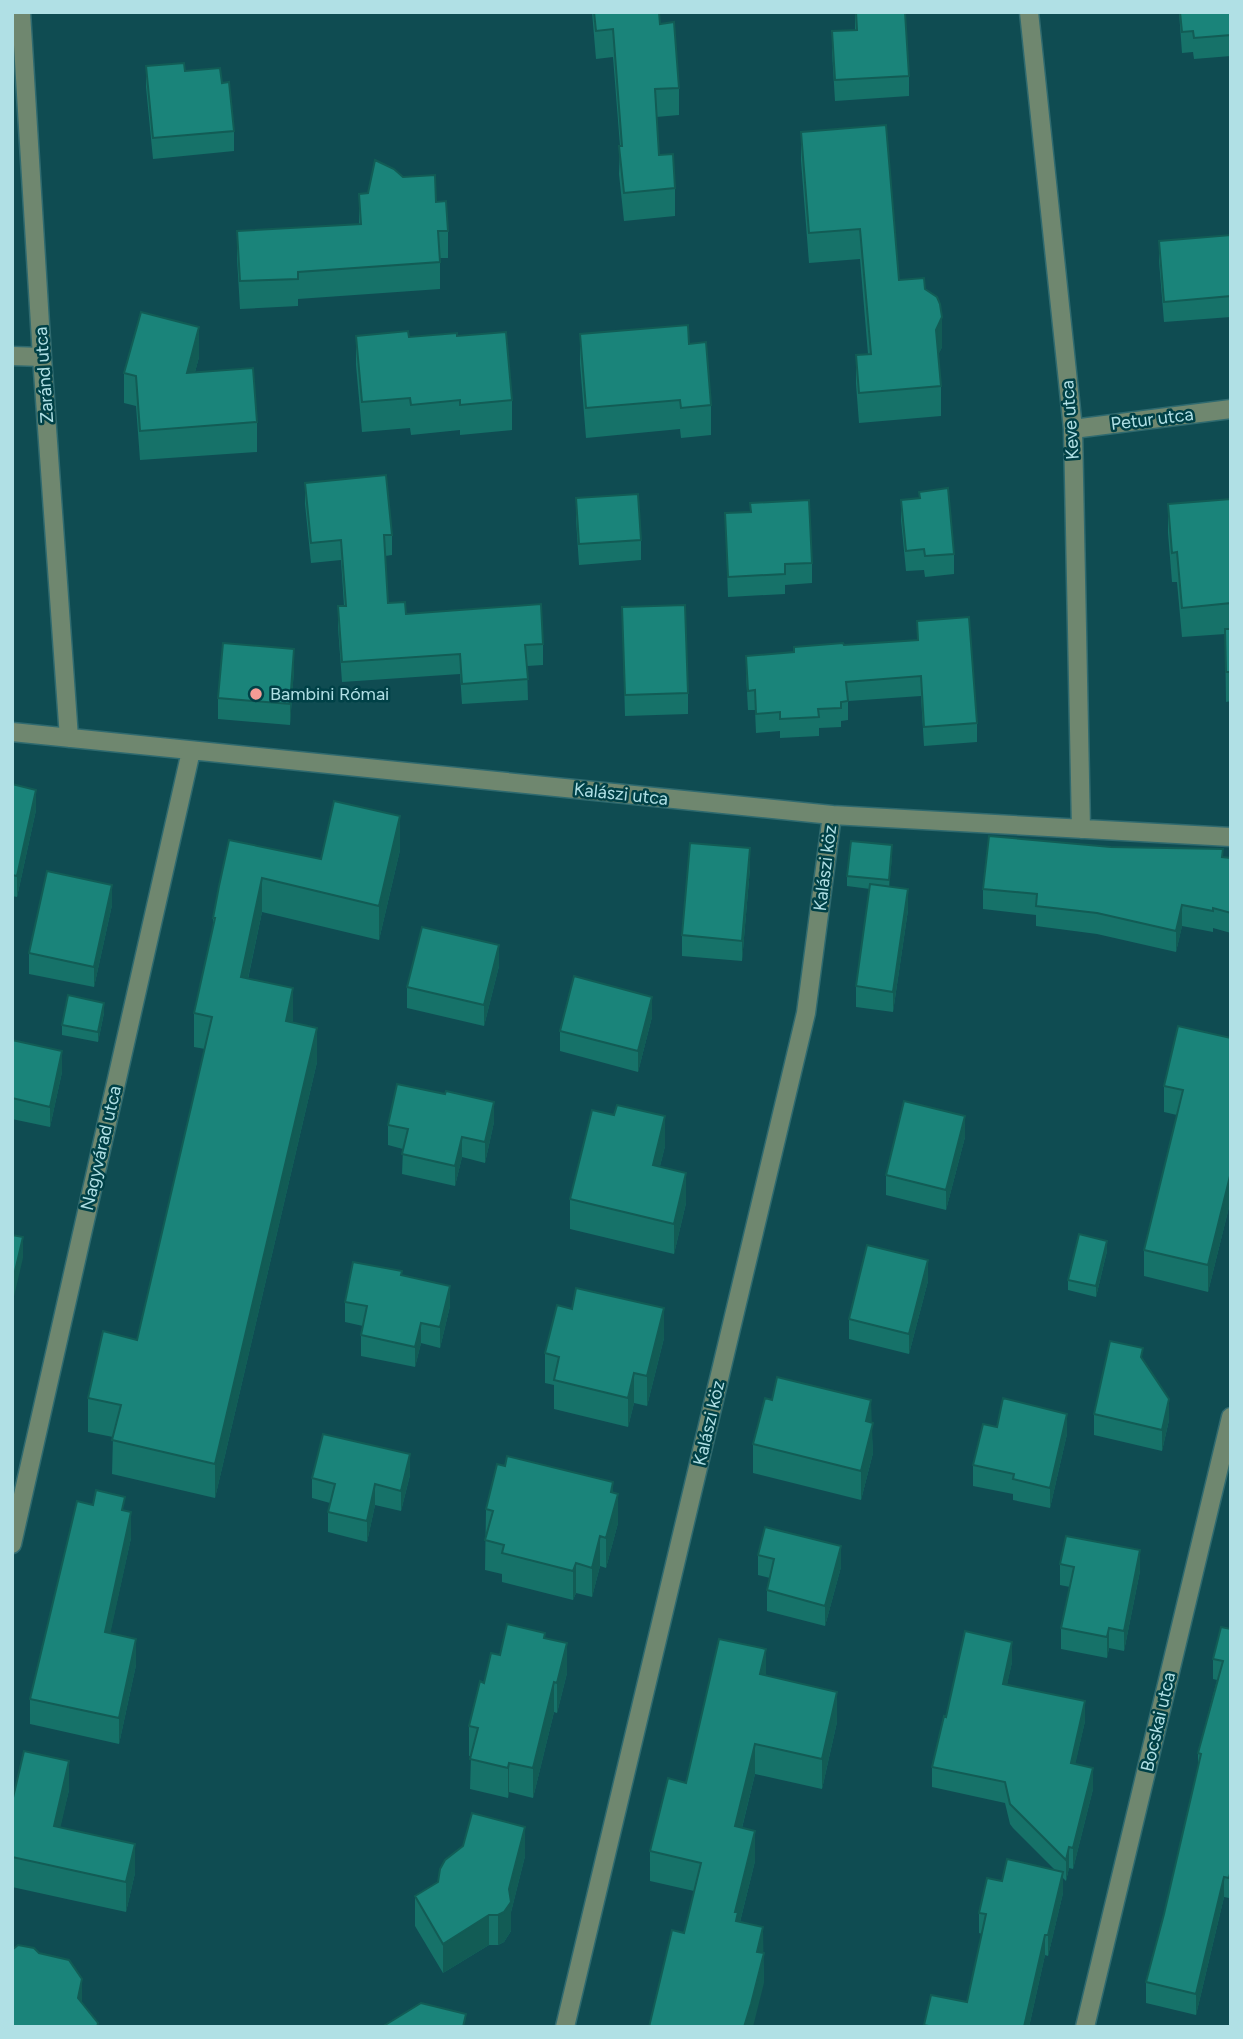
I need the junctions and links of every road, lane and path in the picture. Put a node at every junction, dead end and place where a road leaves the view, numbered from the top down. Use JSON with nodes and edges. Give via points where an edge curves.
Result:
{"nodes":[{"id":1,"x":21,"y":12,"type":"edge"},
{"id":2,"x":1029,"y":12,"type":"edge"},
{"id":3,"x":12,"y":356,"type":"edge"},
{"id":4,"x":42,"y":357,"type":"junction"},
{"id":5,"x":1231,"y":409,"type":"edge"},
{"id":6,"x":1073,"y":429,"type":"junction"},
{"id":7,"x":12,"y":732,"type":"edge"},
{"id":8,"x":69,"y":738,"type":"junction"},
{"id":9,"x":191,"y":751,"type":"junction"},
{"id":10,"x":832,"y":815,"type":"junction"},
{"id":11,"x":1081,"y":830,"type":"junction"},
{"id":12,"x":1231,"y":838,"type":"edge"},
{"id":13,"x":1231,"y":1417,"type":"edge"},
{"id":14,"x":12,"y":1544,"type":"edge"},
{"id":15,"x":565,"y":2027,"type":"edge"},
{"id":16,"x":1085,"y":2027,"type":"edge"}],
"edges":[{"from":1,"to":4,"type":"street","name":"Zaránd utca"},
{"from":2,"to":6,"type":"street","name":"Keve utca"},
{"from":3,"to":4,"type":"street"},
{"from":4,"to":8,"type":"street","name":"Zaránd utca"},
{"from":5,"to":6,"type":"street","name":"Petur utca"},
{"from":6,"to":11,"type":"street","name":"Keve utca"},
{"from":7,"to":8,"type":"street","name":"Kalászi utca"},
{"from":8,"to":9,"type":"street","name":"Kalászi utca"},
{"from":9,"to":10,"type":"street","name":"Kalászi utca"},
{"from":9,"to":14,"type":"street","name":"Nagyvárad utca"},
{"from":10,"to":11,"type":"street","name":"Kalászi utca"},
{"from":10,"to":15,"type":"street","name":"Kalászi köz","via":[[806,1013]]},
{"from":11,"to":12,"type":"street","name":"Kalászi utca"},
{"from":13,"to":16,"type":"street","name":"Bocskai utca"}]}
